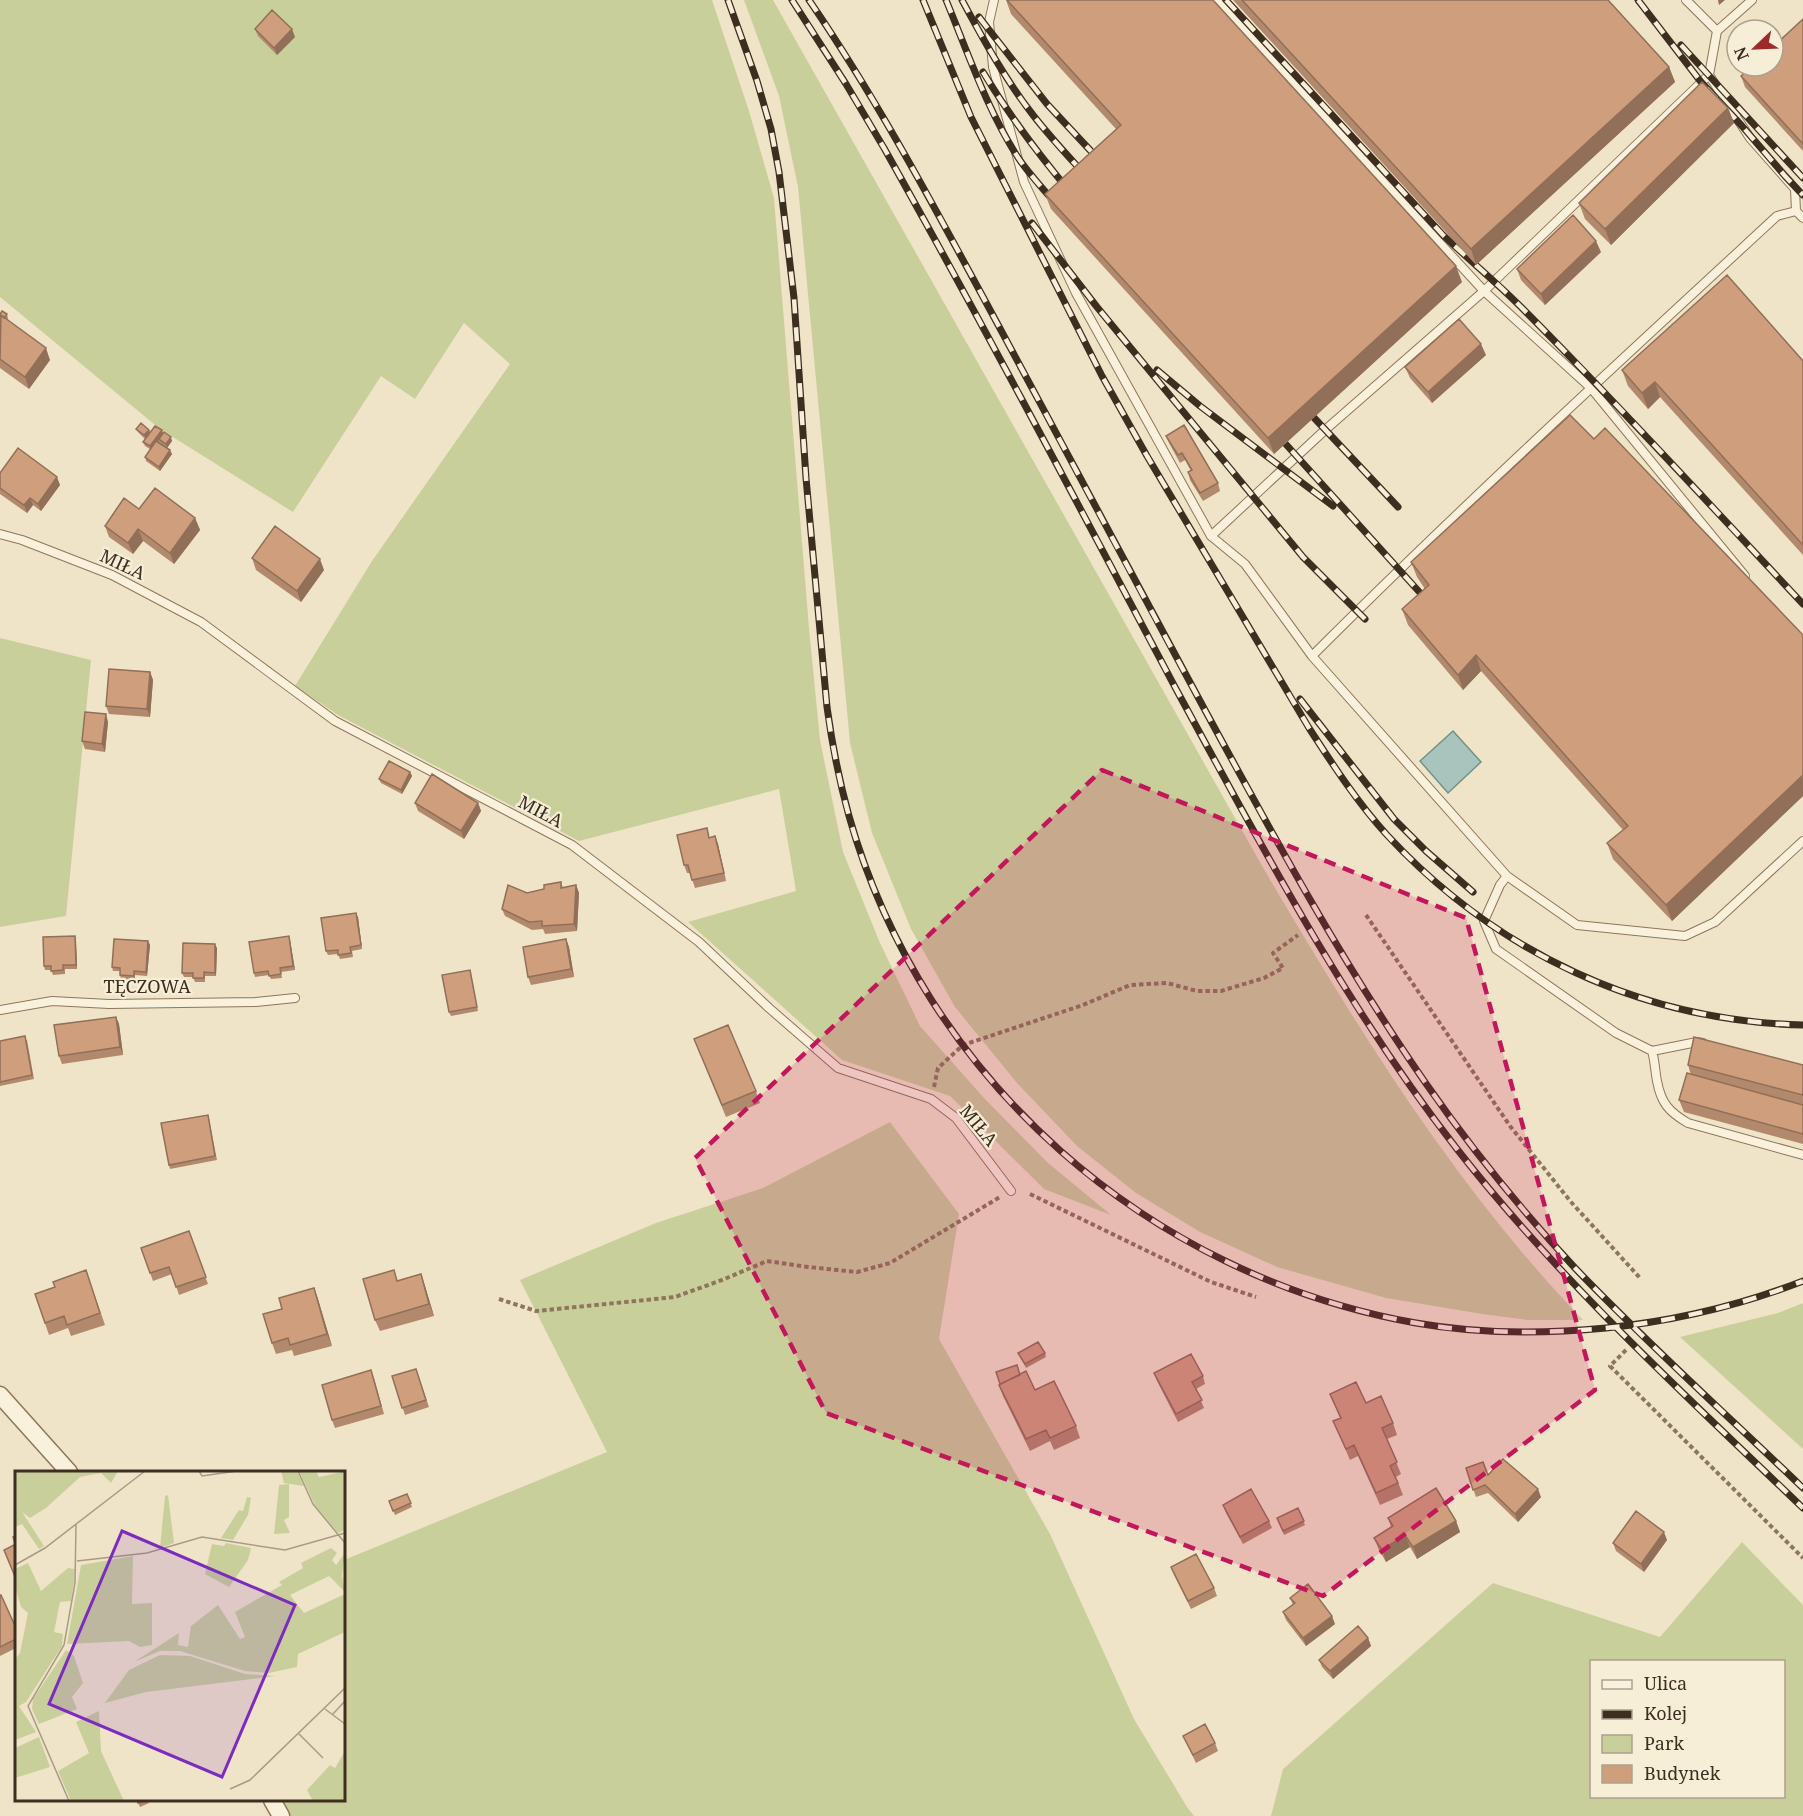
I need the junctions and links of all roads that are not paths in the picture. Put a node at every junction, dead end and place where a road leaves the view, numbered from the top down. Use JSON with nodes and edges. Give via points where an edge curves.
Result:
{"nodes":[{"id":1,"x":994,"y":0,"type":"edge"},
{"id":2,"x":1216,"y":0,"type":"edge"},
{"id":3,"x":1686,"y":0,"type":"edge"},
{"id":4,"x":1752,"y":0,"type":"edge"},
{"id":5,"x":1717,"y":31,"type":"junction"},
{"id":6,"x":1709,"y":75,"type":"junction"},
{"id":7,"x":1797,"y":211,"type":"junction"},
{"id":8,"x":1803,"y":218,"type":"edge"},
{"id":9,"x":1484,"y":291,"type":"junction"},
{"id":10,"x":1591,"y":388,"type":"junction"},
{"id":11,"x":0,"y":534,"type":"edge"},
{"id":12,"x":1211,"y":536,"type":"junction"},
{"id":13,"x":1750,"y":581,"type":"edge"},
{"id":14,"x":1312,"y":656,"type":"junction"},
{"id":15,"x":1803,"y":841,"type":"edge"},
{"id":16,"x":1507,"y":876,"type":"junction"},
{"id":17,"x":295,"y":998,"type":"dead end"},
{"id":18,"x":0,"y":1010,"type":"edge"},
{"id":19,"x":1708,"y":1045,"type":"edge"},
{"id":20,"x":1652,"y":1052,"type":"junction"},
{"id":21,"x":1803,"y":1155,"type":"edge"},
{"id":22,"x":1011,"y":1191,"type":"road end"},
{"id":23,"x":0,"y":1395,"type":"edge"},
{"id":24,"x":67,"y":1471,"type":"edge"},
{"id":25,"x":273,"y":1801,"type":"edge"},
{"id":26,"x":281,"y":1816,"type":"edge"}],
"edges":[{"from":1,"to":12,"type":"lane","via":[[989,22],[993,67],[1024,182],[1076,293]]},
{"from":2,"to":9,"type":"lane"},
{"from":3,"to":5,"type":"lane"},
{"from":4,"to":5,"type":"lane"},
{"from":5,"to":6,"type":"lane"},
{"from":6,"to":7,"type":"lane","via":[[1750,138],[1795,189]]},
{"from":6,"to":9,"type":"lane"},
{"from":7,"to":8,"type":"lane"},
{"from":7,"to":10,"type":"lane","via":[[1777,216]]},
{"from":9,"to":10,"type":"lane"},
{"from":9,"to":12,"type":"lane"},
{"from":10,"to":13,"type":"lane"},
{"from":10,"to":14,"type":"lane"},
{"from":11,"to":22,"type":"lane","name":"MIŁA","via":[[112,575],[201,622],[335,721],[572,845],[699,942],[838,1068],[931,1099],[956,1118]]},
{"from":12,"to":14,"type":"lane","via":[[1245,564]]},
{"from":14,"to":16,"type":"lane"},
{"from":15,"to":16,"type":"lane","via":[[1715,922],[1685,936],[1577,925]]},
{"from":16,"to":20,"type":"lane","via":[[1484,921],[1496,949],[1616,1033]]},
{"from":17,"to":18,"type":"lane","name":"TĘCZOWA","via":[[109,1004],[52,1001]]},
{"from":19,"to":20,"type":"lane","via":[[1697,1042]]},
{"from":20,"to":21,"type":"lane","via":[[1664,1103],[1672,1114],[1688,1123]]},
{"from":23,"to":24,"type":"street"},
{"from":25,"to":26,"type":"street"}]}
